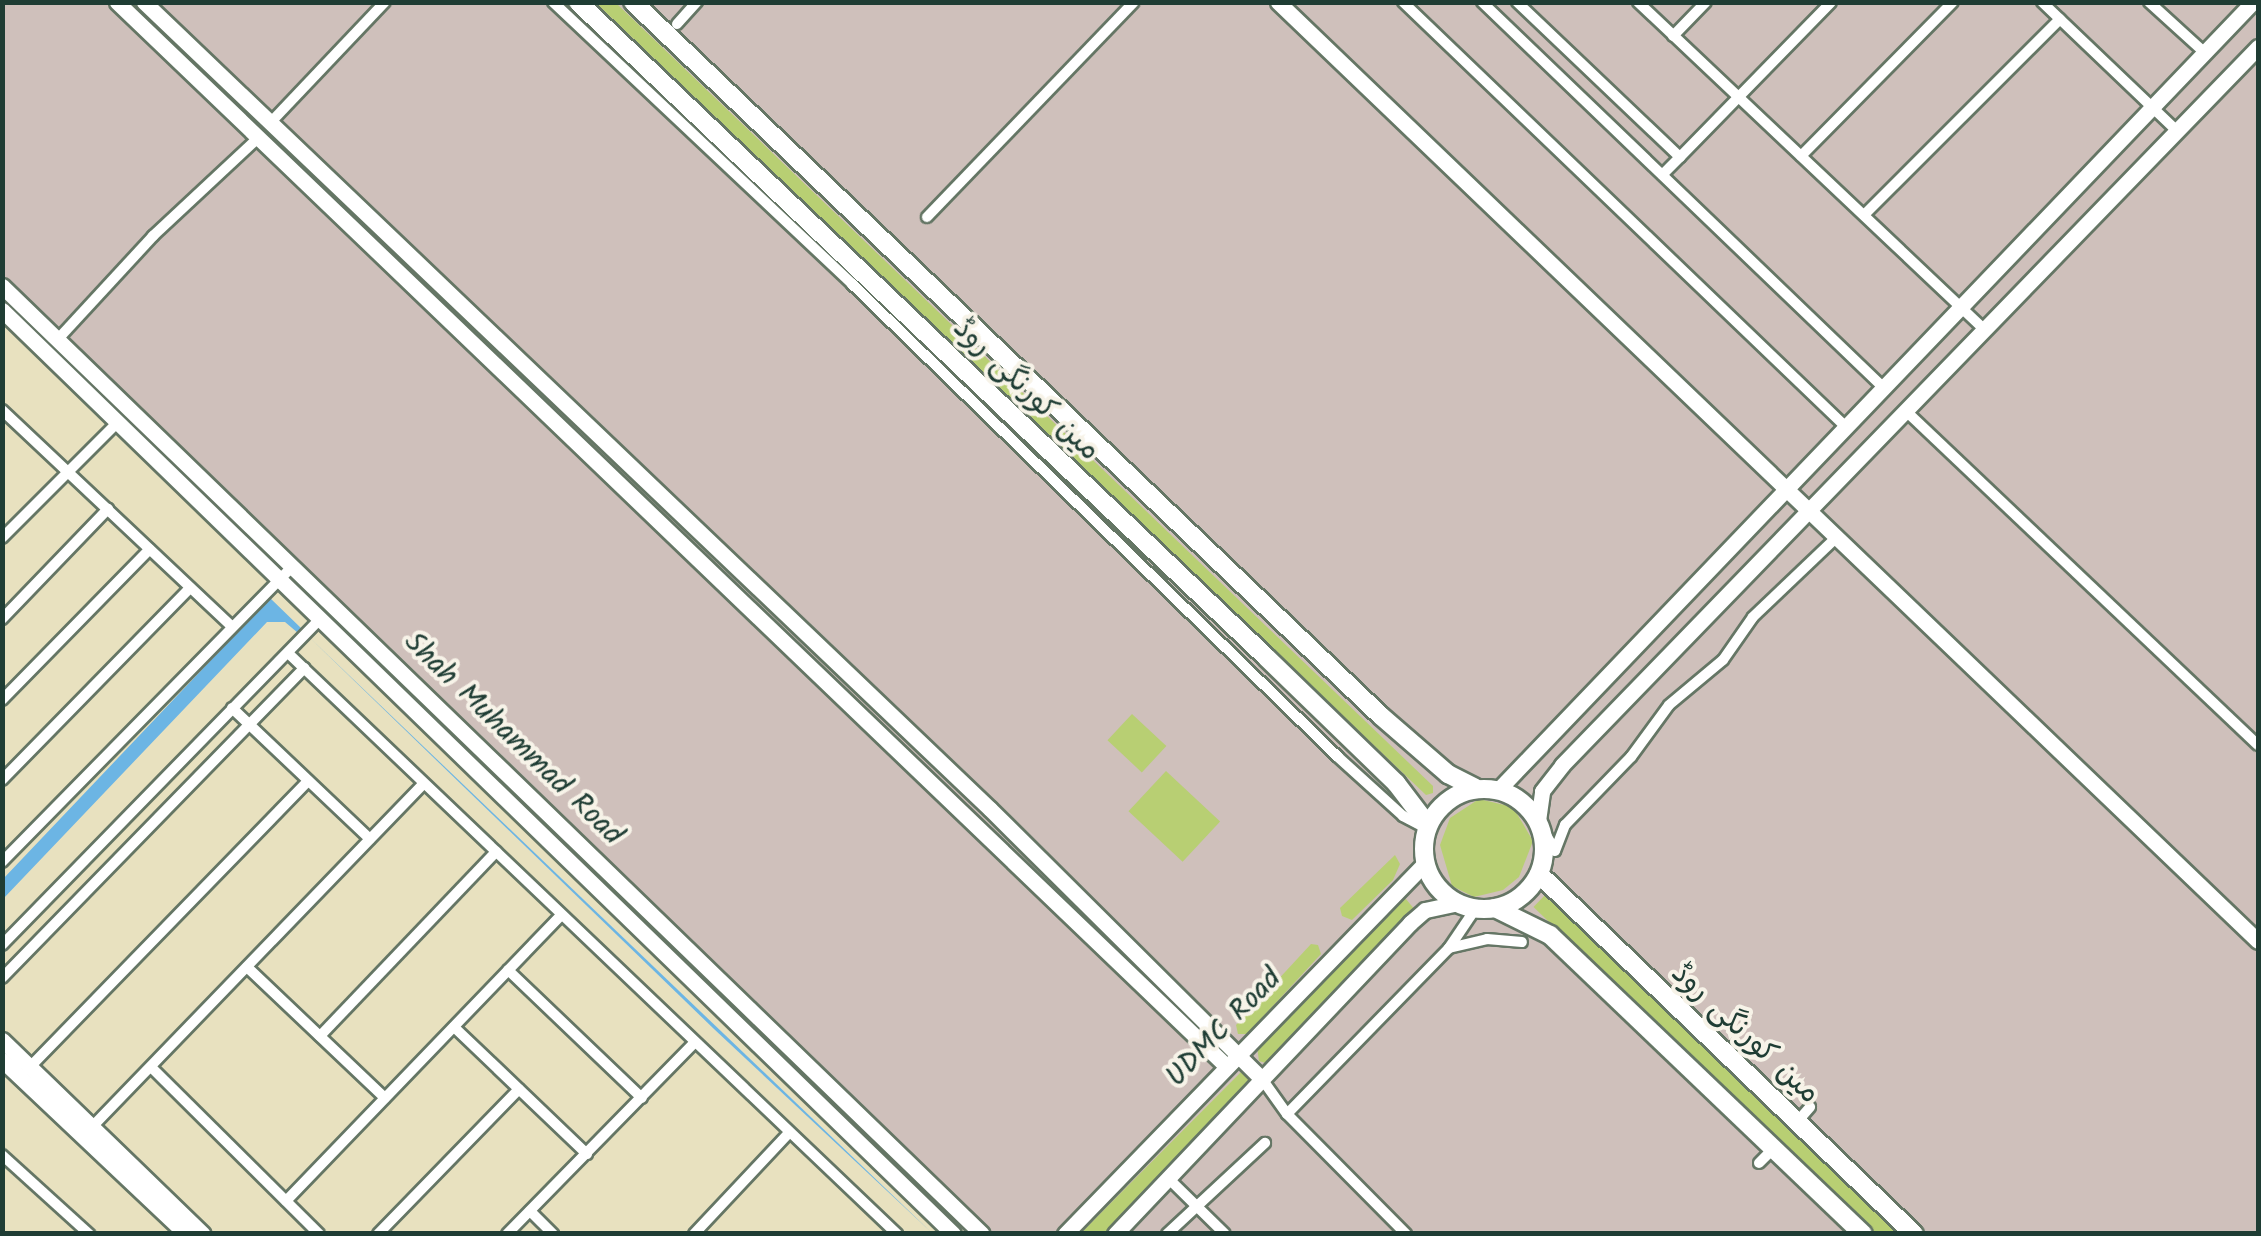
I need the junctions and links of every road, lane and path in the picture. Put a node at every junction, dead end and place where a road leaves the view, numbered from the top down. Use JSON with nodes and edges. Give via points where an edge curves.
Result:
{"nodes":[{"id":1,"x":117,"y":2,"type":"edge"},
{"id":2,"x":144,"y":2,"type":"edge"},
{"id":3,"x":385,"y":2,"type":"edge"},
{"id":4,"x":553,"y":2,"type":"edge"},
{"id":5,"x":578,"y":2,"type":"edge"},
{"id":6,"x":634,"y":2,"type":"edge"},
{"id":7,"x":697,"y":2,"type":"edge"},
{"id":8,"x":1134,"y":2,"type":"edge"},
{"id":9,"x":1278,"y":2,"type":"edge"},
{"id":10,"x":1403,"y":2,"type":"edge"},
{"id":11,"x":1482,"y":2,"type":"edge"},
{"id":12,"x":1517,"y":2,"type":"edge"},
{"id":13,"x":1638,"y":2,"type":"edge"},
{"id":14,"x":1706,"y":2,"type":"edge"},
{"id":15,"x":1831,"y":2,"type":"edge"},
{"id":16,"x":1953,"y":2,"type":"edge"},
{"id":17,"x":2042,"y":2,"type":"edge"},
{"id":18,"x":2150,"y":2,"type":"edge"},
{"id":19,"x":2253,"y":2,"type":"edge"},
{"id":20,"x":2060,"y":19,"type":"junction"},
{"id":21,"x":677,"y":24,"type":"dead end"},
{"id":22,"x":1673,"y":36,"type":"junction"},
{"id":23,"x":2258,"y":47,"type":"edge"},
{"id":24,"x":2205,"y":53,"type":"junction"},
{"id":25,"x":1740,"y":99,"type":"junction"},
{"id":26,"x":2152,"y":108,"type":"junction"},
{"id":27,"x":260,"y":109,"type":"junction"},
{"id":28,"x":272,"y":121,"type":"junction"},
{"id":29,"x":245,"y":124,"type":"junction"},
{"id":30,"x":2177,"y":132,"type":"junction"},
{"id":31,"x":259,"y":138,"type":"junction"},
{"id":32,"x":1801,"y":156,"type":"junction"},
{"id":33,"x":1680,"y":157,"type":"junction"},
{"id":34,"x":1662,"y":175,"type":"junction"},
{"id":35,"x":1864,"y":215,"type":"junction"},
{"id":36,"x":927,"y":216,"type":"dead end"},
{"id":37,"x":2,"y":286,"type":"edge"},
{"id":38,"x":1961,"y":307,"type":"junction"},
{"id":39,"x":2,"y":310,"type":"edge"},
{"id":40,"x":1984,"y":328,"type":"junction"},
{"id":41,"x":59,"y":338,"type":"junction"},
{"id":42,"x":1884,"y":388,"type":"junction"},
{"id":43,"x":2,"y":410,"type":"edge"},
{"id":44,"x":1906,"y":411,"type":"junction"},
{"id":45,"x":118,"y":422,"type":"junction"},
{"id":46,"x":588,"y":426,"type":"junction"},
{"id":47,"x":1846,"y":427,"type":"junction"},
{"id":48,"x":575,"y":441,"type":"junction"},
{"id":49,"x":67,"y":470,"type":"junction"},
{"id":50,"x":1786,"y":489,"type":"junction"},
{"id":51,"x":108,"y":510,"type":"junction"},
{"id":52,"x":1807,"y":510,"type":"junction"},
{"id":53,"x":682,"y":514,"type":"junction"},
{"id":54,"x":667,"y":530,"type":"junction"},
{"id":55,"x":2,"y":538,"type":"edge"},
{"id":56,"x":1836,"y":538,"type":"junction"},
{"id":57,"x":150,"y":549,"type":"junction"},
{"id":58,"x":293,"y":566,"type":"junction"},
{"id":59,"x":279,"y":580,"type":"junction"},
{"id":60,"x":190,"y":588,"type":"junction"},
{"id":61,"x":766,"y":595,"type":"junction"},
{"id":62,"x":750,"y":610,"type":"junction"},
{"id":63,"x":2,"y":619,"type":"edge"},
{"id":64,"x":232,"y":627,"type":"junction"},
{"id":65,"x":312,"y":628,"type":"junction"},
{"id":66,"x":288,"y":653,"type":"junction"},
{"id":67,"x":1268,"y":658,"type":"junction"},
{"id":68,"x":304,"y":668,"type":"junction"},
{"id":69,"x":1253,"y":672,"type":"junction"},
{"id":70,"x":2,"y":700,"type":"edge"},
{"id":71,"x":232,"y":708,"type":"junction"},
{"id":72,"x":895,"y":719,"type":"junction"},
{"id":73,"x":248,"y":724,"type":"junction"},
{"id":74,"x":880,"y":733,"type":"junction"},
{"id":75,"x":2258,"y":745,"type":"edge"},
{"id":76,"x":2,"y":780,"type":"edge"},
{"id":77,"x":308,"y":781,"type":"junction"},
{"id":78,"x":423,"y":784,"type":"junction"},
{"id":79,"x":1475,"y":788,"type":"junction"},
{"id":80,"x":1498,"y":790,"type":"junction"},
{"id":81,"x":990,"y":808,"type":"junction"},
{"id":82,"x":1538,"y":820,"type":"junction"},
{"id":83,"x":976,"y":823,"type":"junction"},
{"id":84,"x":1427,"y":827,"type":"junction"},
{"id":85,"x":370,"y":840,"type":"junction"},
{"id":86,"x":496,"y":852,"type":"junction"},
{"id":87,"x":2,"y":862,"type":"edge"},
{"id":88,"x":1425,"y":863,"type":"junction"},
{"id":89,"x":1539,"y":874,"type":"junction"},
{"id":90,"x":1467,"y":906,"type":"junction"},
{"id":91,"x":1495,"y":908,"type":"junction"},
{"id":92,"x":561,"y":916,"type":"junction"},
{"id":93,"x":2258,"y":941,"type":"edge"},
{"id":94,"x":1522,"y":942,"type":"dead end"},
{"id":95,"x":2,"y":945,"type":"edge"},
{"id":96,"x":1448,"y":948,"type":"junction"},
{"id":97,"x":247,"y":967,"type":"junction"},
{"id":98,"x":508,"y":970,"type":"junction"},
{"id":99,"x":2,"y":978,"type":"edge"},
{"id":100,"x":454,"y":1027,"type":"junction"},
{"id":101,"x":320,"y":1036,"type":"junction"},
{"id":102,"x":2,"y":1040,"type":"edge"},
{"id":103,"x":693,"y":1044,"type":"junction"},
{"id":104,"x":1239,"y":1052,"type":"junction"},
{"id":105,"x":2,"y":1060,"type":"edge"},
{"id":106,"x":1226,"y":1066,"type":"junction"},
{"id":107,"x":152,"y":1068,"type":"junction"},
{"id":108,"x":25,"y":1072,"type":"junction"},
{"id":109,"x":1262,"y":1080,"type":"junction"},
{"id":110,"x":518,"y":1088,"type":"junction"},
{"id":111,"x":385,"y":1098,"type":"junction"},
{"id":112,"x":642,"y":1098,"type":"junction"},
{"id":113,"x":1810,"y":1107,"type":"dead end"},
{"id":114,"x":1287,"y":1114,"type":"junction"},
{"id":115,"x":1797,"y":1122,"type":"junction"},
{"id":116,"x":88,"y":1132,"type":"junction"},
{"id":117,"x":788,"y":1134,"type":"junction"},
{"id":118,"x":1265,"y":1143,"type":"dead end"},
{"id":119,"x":1774,"y":1148,"type":"junction"},
{"id":120,"x":588,"y":1154,"type":"junction"},
{"id":121,"x":2,"y":1155,"type":"edge"},
{"id":122,"x":1760,"y":1163,"type":"dead end"},
{"id":123,"x":1169,"y":1179,"type":"junction"},
{"id":124,"x":136,"y":1180,"type":"junction"},
{"id":125,"x":286,"y":1201,"type":"junction"},
{"id":126,"x":1198,"y":1207,"type":"junction"},
{"id":127,"x":530,"y":1211,"type":"junction"},
{"id":128,"x":182,"y":1232,"type":"edge"},
{"id":129,"x":895,"y":1233,"type":"edge"},
{"id":130,"x":88,"y":1234,"type":"edge"},
{"id":131,"x":203,"y":1234,"type":"edge"},
{"id":132,"x":319,"y":1234,"type":"edge"},
{"id":133,"x":378,"y":1234,"type":"edge"},
{"id":134,"x":508,"y":1234,"type":"edge"},
{"id":135,"x":553,"y":1234,"type":"edge"},
{"id":136,"x":694,"y":1234,"type":"edge"},
{"id":137,"x":953,"y":1234,"type":"edge"},
{"id":138,"x":982,"y":1234,"type":"edge"},
{"id":139,"x":1065,"y":1234,"type":"edge"},
{"id":140,"x":1115,"y":1234,"type":"edge"},
{"id":141,"x":1167,"y":1234,"type":"edge"},
{"id":142,"x":1226,"y":1234,"type":"edge"},
{"id":143,"x":1406,"y":1234,"type":"edge"},
{"id":144,"x":1864,"y":1234,"type":"edge"},
{"id":145,"x":1914,"y":1234,"type":"edge"}],
"edges":[{"from":1,"to":29,"type":"main road"},
{"from":2,"to":27,"type":"main road"},
{"from":3,"to":28,"type":"street"},
{"from":4,"to":69,"type":"street"},
{"from":5,"to":67,"type":"main road","name":"مین کورنگی روڈ"},
{"from":6,"to":79,"type":"main road","name":"مین کورنگی روڈ","via":[[1448,774]]},
{"from":7,"to":21,"type":"street"},
{"from":8,"to":36,"type":"street"},
{"from":9,"to":50,"type":"main road"},
{"from":10,"to":47,"type":"street"},
{"from":11,"to":34,"type":"street"},
{"from":12,"to":33,"type":"street"},
{"from":13,"to":22,"type":"street"},
{"from":14,"to":22,"type":"street"},
{"from":15,"to":25,"type":"street"},
{"from":16,"to":32,"type":"street"},
{"from":17,"to":20,"type":"street"},
{"from":18,"to":24,"type":"street"},
{"from":19,"to":24,"type":"main road"},
{"from":20,"to":26,"type":"street"},
{"from":20,"to":35,"type":"street"},
{"from":22,"to":25,"type":"street"},
{"from":23,"to":30,"type":"main road"},
{"from":24,"to":26,"type":"main road"},
{"from":25,"to":32,"type":"street"},
{"from":25,"to":33,"type":"street"},
{"from":26,"to":30,"type":"street"},
{"from":26,"to":38,"type":"main road"},
{"from":27,"to":28,"type":"main road"},
{"from":27,"to":29,"type":"main road"},
{"from":28,"to":46,"type":"main road"},
{"from":29,"to":31,"type":"main road"},
{"from":30,"to":40,"type":"main road"},
{"from":31,"to":41,"type":"street"},
{"from":31,"to":48,"type":"main road"},
{"from":32,"to":35,"type":"street"},
{"from":33,"to":34,"type":"street"},
{"from":34,"to":42,"type":"street"},
{"from":35,"to":38,"type":"street"},
{"from":37,"to":41,"type":"main road","name":"Shah Muhammad Road"},
{"from":38,"to":40,"type":"street"},
{"from":38,"to":42,"type":"main road"},
{"from":39,"to":45,"type":"main road","name":"Shah Muhammad Road"},
{"from":40,"to":44,"type":"main road"},
{"from":41,"to":58,"type":"main road","name":"Shah Muhammad Road"},
{"from":42,"to":47,"type":"main road"},
{"from":43,"to":49,"type":"street"},
{"from":44,"to":52,"type":"main road"},
{"from":44,"to":75,"type":"street"},
{"from":45,"to":49,"type":"street"},
{"from":45,"to":59,"type":"main road","name":"Shah Muhammad Road"},
{"from":46,"to":48,"type":"main road"},
{"from":46,"to":53,"type":"main road"},
{"from":47,"to":50,"type":"main road"},
{"from":48,"to":54,"type":"main road"},
{"from":49,"to":51,"type":"street"},
{"from":49,"to":55,"type":"street"},
{"from":50,"to":52,"type":"main road"},
{"from":50,"to":80,"type":"main road"},
{"from":51,"to":57,"type":"street"},
{"from":51,"to":63,"type":"street"},
{"from":52,"to":56,"type":"main road"},
{"from":52,"to":82,"type":"main road","via":[[1551,777],[1537,802]]},
{"from":53,"to":54,"type":"main road"},
{"from":53,"to":61,"type":"main road"},
{"from":54,"to":62,"type":"main road"},
{"from":56,"to":82,"type":"street","via":[[1753,617],[1722,660],[1670,704],[1631,757],[1565,826],[1555,852]]},
{"from":56,"to":93,"type":"main road"},
{"from":57,"to":60,"type":"street"},
{"from":57,"to":70,"type":"street"},
{"from":58,"to":59,"type":"street"},
{"from":58,"to":138,"type":"main road","name":"Shah Muhammad Road"},
{"from":59,"to":64,"type":"street"},
{"from":59,"to":65,"type":"main road","name":"Shah Muhammad Road"},
{"from":60,"to":64,"type":"street"},
{"from":60,"to":76,"type":"street"},
{"from":61,"to":62,"type":"main road"},
{"from":61,"to":72,"type":"main road"},
{"from":62,"to":74,"type":"main road"},
{"from":64,"to":87,"type":"street"},
{"from":65,"to":66,"type":"street"},
{"from":65,"to":137,"type":"main road","name":"Shah Muhammad Road"},
{"from":66,"to":68,"type":"street"},
{"from":66,"to":71,"type":"street"},
{"from":67,"to":69,"type":"street"},
{"from":67,"to":84,"type":"main road","name":"مین کورنگی روڈ","via":[[1396,783]]},
{"from":68,"to":73,"type":"street"},
{"from":68,"to":78,"type":"street"},
{"from":69,"to":84,"type":"street","via":[[1374,791]]},
{"from":71,"to":73,"type":"street"},
{"from":71,"to":95,"type":"street"},
{"from":72,"to":74,"type":"main road"},
{"from":72,"to":81,"type":"main road"},
{"from":73,"to":77,"type":"street"},
{"from":73,"to":99,"type":"street"},
{"from":74,"to":83,"type":"main road"},
{"from":77,"to":85,"type":"street"},
{"from":77,"to":108,"type":"street"},
{"from":78,"to":85,"type":"street"},
{"from":78,"to":86,"type":"street"},
{"from":79,"to":80,"type":"main road"},
{"from":79,"to":84,"type":"main road","via":[[1439,807]]},
{"from":80,"to":82,"type":"main road"},
{"from":81,"to":83,"type":"main road"},
{"from":81,"to":104,"type":"main road"},
{"from":82,"to":89,"type":"main road","via":[[1544,851]]},
{"from":83,"to":106,"type":"main road"},
{"from":84,"to":88,"type":"main road"},
{"from":85,"to":97,"type":"street"},
{"from":86,"to":92,"type":"street"},
{"from":86,"to":101,"type":"street"},
{"from":88,"to":90,"type":"main road","via":[[1443,893]]},
{"from":88,"to":104,"type":"main road","name":"UDMC Road"},
{"from":89,"to":91,"type":"main road","via":[[1514,901]]},
{"from":89,"to":115,"type":"main road","name":"مین کورنگی روڈ"},
{"from":90,"to":91,"type":"main road"},
{"from":90,"to":96,"type":"street"},
{"from":90,"to":109,"type":"main road","name":"UDMC Road","via":[[1425,910]]},
{"from":91,"to":119,"type":"main road","name":"مین کورنگی روڈ","via":[[1550,935]]},
{"from":92,"to":98,"type":"street"},
{"from":92,"to":103,"type":"street"},
{"from":94,"to":96,"type":"street","via":[[1487,939]]},
{"from":96,"to":114,"type":"street"},
{"from":97,"to":101,"type":"street"},
{"from":97,"to":107,"type":"street"},
{"from":98,"to":100,"type":"street"},
{"from":98,"to":112,"type":"street"},
{"from":100,"to":110,"type":"street"},
{"from":100,"to":111,"type":"street"},
{"from":101,"to":111,"type":"street"},
{"from":102,"to":108,"type":"main road"},
{"from":103,"to":112,"type":"street"},
{"from":103,"to":117,"type":"street"},
{"from":104,"to":106,"type":"main road","name":"UDMC Road"},
{"from":104,"to":109,"type":"main road"},
{"from":105,"to":108,"type":"main road"},
{"from":106,"to":139,"type":"main road","name":"UDMC Road"},
{"from":107,"to":116,"type":"street"},
{"from":107,"to":125,"type":"street"},
{"from":108,"to":116,"type":"main road"},
{"from":109,"to":114,"type":"street"},
{"from":109,"to":123,"type":"main road","name":"UDMC Road"},
{"from":110,"to":120,"type":"street"},
{"from":110,"to":133,"type":"street"},
{"from":111,"to":125,"type":"street"},
{"from":112,"to":120,"type":"street"},
{"from":113,"to":115,"type":"street"},
{"from":114,"to":143,"type":"street"},
{"from":115,"to":145,"type":"main road","name":"مین کورنگی روڈ"},
{"from":116,"to":124,"type":"main road"},
{"from":117,"to":129,"type":"street"},
{"from":117,"to":136,"type":"street"},
{"from":118,"to":126,"type":"street"},
{"from":119,"to":122,"type":"street"},
{"from":119,"to":144,"type":"main road","name":"مین کورنگی روڈ"},
{"from":120,"to":127,"type":"street"},
{"from":121,"to":130,"type":"street"},
{"from":123,"to":126,"type":"street"},
{"from":123,"to":140,"type":"main road","name":"UDMC Road"},
{"from":124,"to":128,"type":"main road"},
{"from":124,"to":131,"type":"main road"},
{"from":125,"to":132,"type":"street"},
{"from":126,"to":141,"type":"street"},
{"from":126,"to":142,"type":"street"},
{"from":127,"to":134,"type":"street"},
{"from":127,"to":135,"type":"street"}]}
